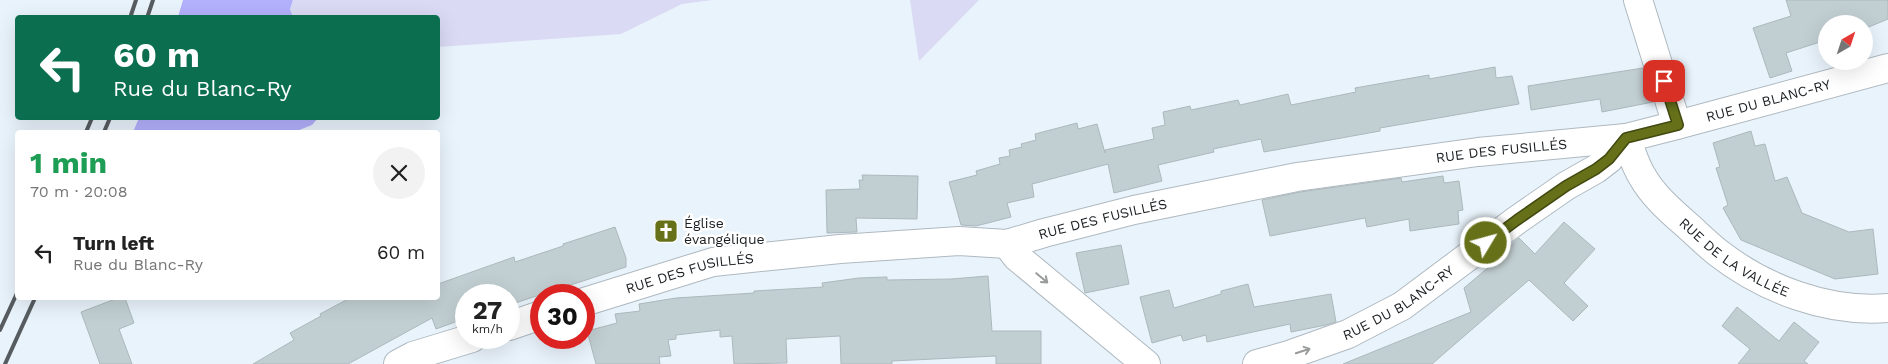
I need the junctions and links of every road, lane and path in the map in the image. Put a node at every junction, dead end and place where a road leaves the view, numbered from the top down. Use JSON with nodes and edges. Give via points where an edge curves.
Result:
{"nodes":[{"id":1,"x":1638,"y":0,"type":"edge"},
{"id":2,"x":1888,"y":68,"type":"edge"},
{"id":3,"x":1678,"y":125,"type":"junction"},
{"id":4,"x":1626,"y":138,"type":"junction"},
{"id":5,"x":1007,"y":244,"type":"junction"},
{"id":6,"x":595,"y":299,"type":"edge"},
{"id":7,"x":1888,"y":308,"type":"edge"},
{"id":8,"x":455,"y":343,"type":"edge"},
{"id":9,"x":398,"y":364,"type":"edge"},
{"id":10,"x":1146,"y":364,"type":"edge"},
{"id":11,"x":1256,"y":364,"type":"edge"}],
"edges":[{"from":1,"to":3,"type":"street"},
{"from":2,"to":3,"type":"street","name":"RUE DU BLANC-RY"},
{"from":3,"to":4,"type":"street","name":"RUE DU BLANC-RY"},
{"from":4,"to":5,"type":"street","name":"RUE DES FUSILLÉS","via":[[1478,152],[1298,177],[1134,210]]},
{"from":4,"to":7,"type":"street","name":"RUE DE LA VALLÉE","via":[[1642,177],[1658,197],[1719,253],[1752,274],[1803,297],[1849,308]]},
{"from":11,"to":4,"type":"street","name":"RUE DU BLANC-RY","one_way":true,"via":[[1289,356],[1348,334],[1402,306],[1517,220],[1596,169]]},
{"from":5,"to":6,"type":"street","name":"RUE DES FUSILLÉS","via":[[959,241],[713,262]]},
{"from":5,"to":10,"type":"street","one_way":true,"via":[[1017,257]]},
{"from":8,"to":9,"type":"street"}]}
